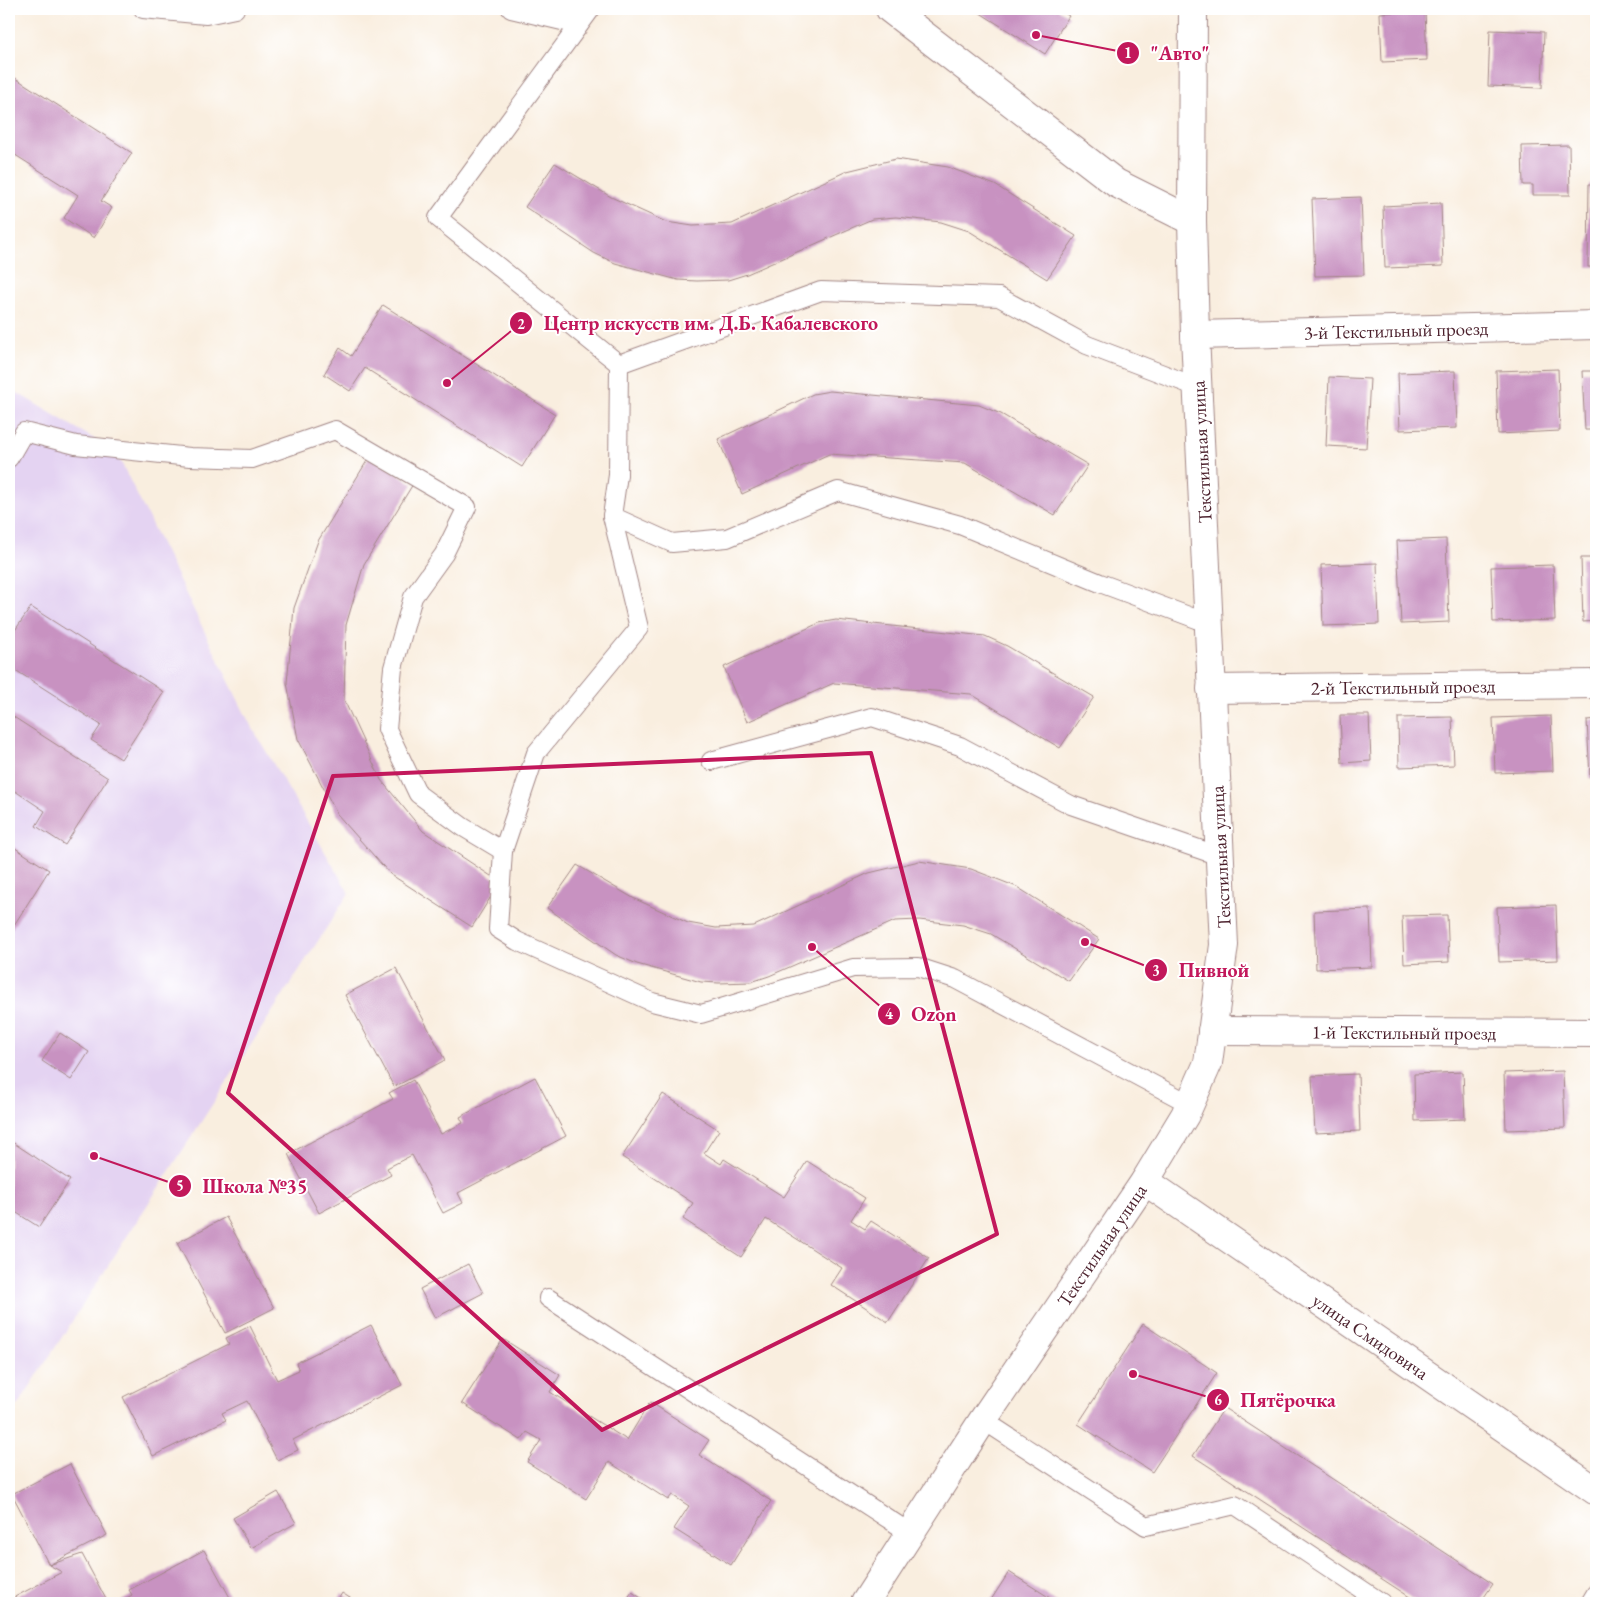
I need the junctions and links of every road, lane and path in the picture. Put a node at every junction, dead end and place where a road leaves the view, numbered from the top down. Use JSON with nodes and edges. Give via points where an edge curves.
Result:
{"nodes":[{"id":1,"x":143,"y":9,"type":"edge"},
{"id":2,"x":235,"y":9,"type":"edge"},
{"id":3,"x":510,"y":9,"type":"edge"},
{"id":4,"x":591,"y":9,"type":"edge"},
{"id":5,"x":890,"y":9,"type":"edge"},
{"id":6,"x":1193,"y":9,"type":"edge"},
{"id":7,"x":579,"y":25,"type":"junction"},
{"id":8,"x":1192,"y":221,"type":"junction"},
{"id":9,"x":1596,"y":325,"type":"edge"},
{"id":10,"x":1195,"y":335,"type":"junction"},
{"id":11,"x":618,"y":364,"type":"junction"},
{"id":12,"x":1197,"y":387,"type":"junction"},
{"id":13,"x":9,"y":458,"type":"edge"},
{"id":14,"x":612,"y":516,"type":"junction"},
{"id":15,"x":1210,"y":624,"type":"junction"},
{"id":16,"x":1596,"y":684,"type":"edge"},
{"id":17,"x":1212,"y":689,"type":"junction"},
{"id":18,"x":711,"y":762,"type":"dead end"},
{"id":19,"x":503,"y":851,"type":"junction"},
{"id":20,"x":1222,"y":857,"type":"junction"},
{"id":21,"x":1212,"y":1030,"type":"junction"},
{"id":22,"x":1596,"y":1034,"type":"edge"},
{"id":23,"x":1190,"y":1104,"type":"junction"},
{"id":24,"x":1145,"y":1181,"type":"junction"},
{"id":25,"x":548,"y":1298,"type":"dead end"},
{"id":26,"x":983,"y":1420,"type":"junction"},
{"id":27,"x":1596,"y":1491,"type":"edge"},
{"id":28,"x":910,"y":1533,"type":"junction"},
{"id":29,"x":1596,"y":1593,"type":"edge"},
{"id":30,"x":865,"y":1603,"type":"edge"},
{"id":31,"x":1382,"y":1603,"type":"edge"},
{"id":32,"x":1590,"y":1603,"type":"edge"}],
"edges":[{"from":1,"to":2,"type":"lane","via":[[206,15]]},
{"from":3,"to":7,"type":"lane"},
{"from":4,"to":7,"type":"lane"},
{"from":5,"to":8,"type":"street","via":[[1116,183]]},
{"from":6,"to":8,"type":"street","name":"Текстильная улица"},
{"from":7,"to":11,"type":"lane","via":[[438,218]]},
{"from":8,"to":10,"type":"street","name":"Текстильная улица"},
{"from":9,"to":10,"type":"street","name":"3-й Текстильный проезд"},
{"from":10,"to":12,"type":"street","name":"Текстильная улица"},
{"from":11,"to":12,"type":"lane","via":[[821,291],[999,297],[1087,345]]},
{"from":11,"to":14,"type":"lane","via":[[618,475]]},
{"from":12,"to":15,"type":"street","name":"Текстильная улица"},
{"from":13,"to":19,"type":"lane","via":[[24,432],[76,445],[190,457],[252,459],[335,430],[467,507],[444,554],[413,597],[393,668],[387,729],[418,794]]},
{"from":14,"to":15,"type":"lane","via":[[672,543],[728,538],[838,491],[960,525]]},
{"from":14,"to":19,"type":"lane","via":[[639,628],[536,753]]},
{"from":15,"to":17,"type":"street","name":"Текстильная улица"},
{"from":16,"to":17,"type":"street","name":"2-й Текстильный проезд"},
{"from":17,"to":20,"type":"street","name":"Текстильная улица"},
{"from":18,"to":20,"type":"lane","via":[[872,717],[960,746],[1071,805]]},
{"from":19,"to":23,"type":"lane","via":[[498,929],[652,1002],[701,1014],[853,968],[918,966],[955,979]]},
{"from":20,"to":21,"type":"street","name":"Текстильная улица","via":[[1224,945]]},
{"from":21,"to":22,"type":"street","name":"1-й Текстильный проезд"},
{"from":21,"to":23,"type":"street","name":"Текстильная улица","via":[[1208,1062]]},
{"from":23,"to":24,"type":"street","name":"Текстильная улица"},
{"from":24,"to":26,"type":"street","name":"Текстильная улица"},
{"from":24,"to":27,"type":"street","name":"улица Смидовича"},
{"from":25,"to":28,"type":"lane"},
{"from":26,"to":28,"type":"street","name":"Текстильная улица"},
{"from":26,"to":31,"type":"lane","via":[[1146,1526],[1235,1505]]},
{"from":28,"to":30,"type":"street","name":"Текстильная улица"},
{"from":29,"to":32,"type":"lane"}]}
